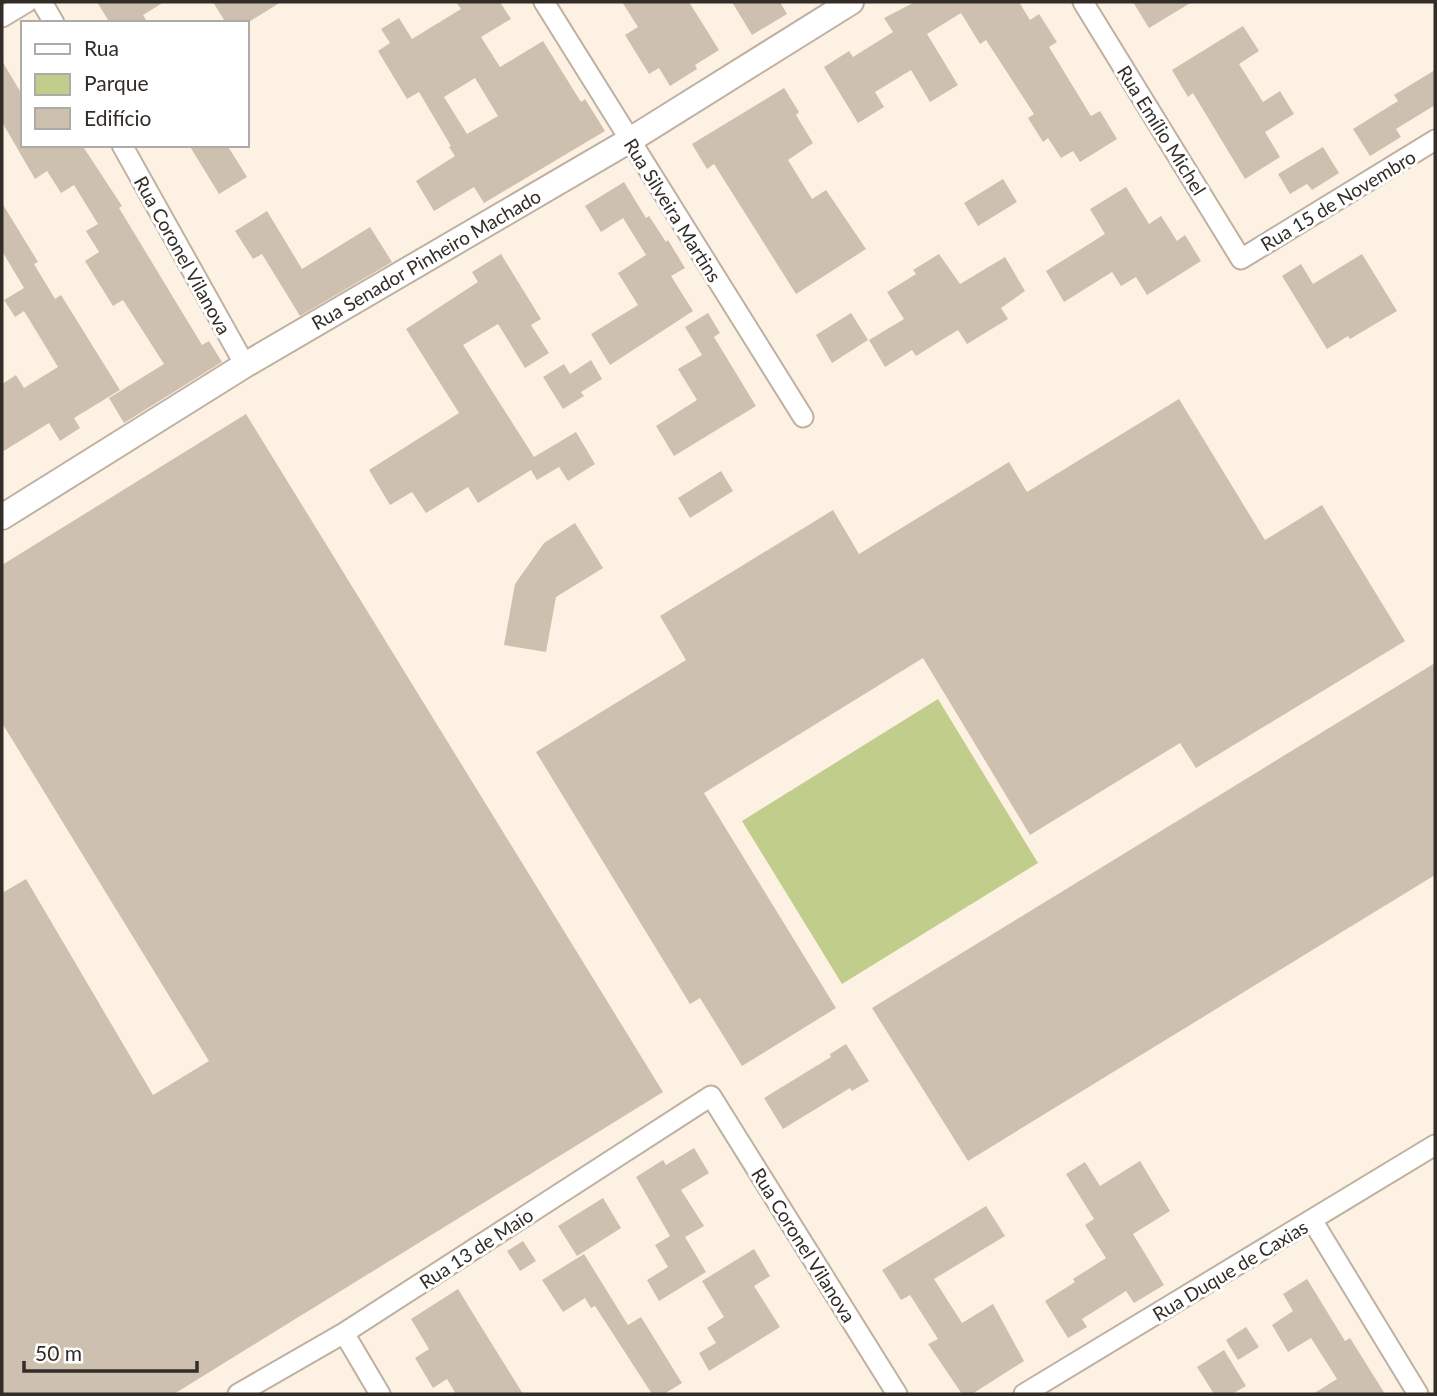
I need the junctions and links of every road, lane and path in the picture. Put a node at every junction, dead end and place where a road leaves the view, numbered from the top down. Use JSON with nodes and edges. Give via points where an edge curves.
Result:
{"nodes":[{"id":1,"x":27,"y":2,"type":"edge"},
{"id":2,"x":43,"y":2,"type":"edge"},
{"id":3,"x":544,"y":2,"type":"edge"},
{"id":4,"x":851,"y":2,"type":"edge"},
{"id":5,"x":1083,"y":2,"type":"edge"},
{"id":6,"x":2,"y":17,"type":"edge"},
{"id":7,"x":53,"y":21,"type":"edge"},
{"id":8,"x":630,"y":140,"type":"junction"},
{"id":9,"x":1435,"y":140,"type":"edge"},
{"id":10,"x":123,"y":147,"type":"edge"},
{"id":11,"x":1241,"y":259,"type":"joint"},
{"id":12,"x":245,"y":365,"type":"junction"},
{"id":13,"x":803,"y":417,"type":"dead end"},
{"id":14,"x":2,"y":517,"type":"edge"},
{"id":15,"x":711,"y":1096,"type":"joint"},
{"id":16,"x":1435,"y":1145,"type":"edge"},
{"id":17,"x":1312,"y":1220,"type":"junction"},
{"id":18,"x":344,"y":1333,"type":"junction"},
{"id":19,"x":238,"y":1394,"type":"edge"},
{"id":20,"x":380,"y":1394,"type":"edge"},
{"id":21,"x":897,"y":1394,"type":"edge"},
{"id":22,"x":1024,"y":1394,"type":"edge"},
{"id":23,"x":1418,"y":1394,"type":"edge"}],
"edges":[{"from":1,"to":6,"type":"street"},
{"from":2,"to":7,"type":"street"},
{"from":3,"to":8,"type":"street","name":"Rua Silveira Martins"},
{"from":4,"to":8,"type":"street","name":"Rua Senador Pinheiro Machado"},
{"from":5,"to":11,"type":"street","name":"Rua Emílio Michel"},
{"from":8,"to":12,"type":"street","name":"Rua Senador Pinheiro Machado"},
{"from":8,"to":13,"type":"street","name":"Rua Silveira Martins"},
{"from":9,"to":11,"type":"street","name":"Rua 15 de Novembro"},
{"from":10,"to":12,"type":"street","name":"Rua Coronel Vilanova"},
{"from":12,"to":14,"type":"street","name":"Rua Senador Pinheiro Machado"},
{"from":15,"to":18,"type":"street","name":"Rua 13 de Maio"},
{"from":15,"to":21,"type":"street","name":"Rua Coronel Vilanova"},
{"from":16,"to":17,"type":"street","name":"Rua Duque de Caxias"},
{"from":17,"to":22,"type":"street","name":"Rua Duque de Caxias"},
{"from":17,"to":23,"type":"street"},
{"from":18,"to":19,"type":"street","name":"Rua 13 de Maio"},
{"from":18,"to":20,"type":"street"}]}
